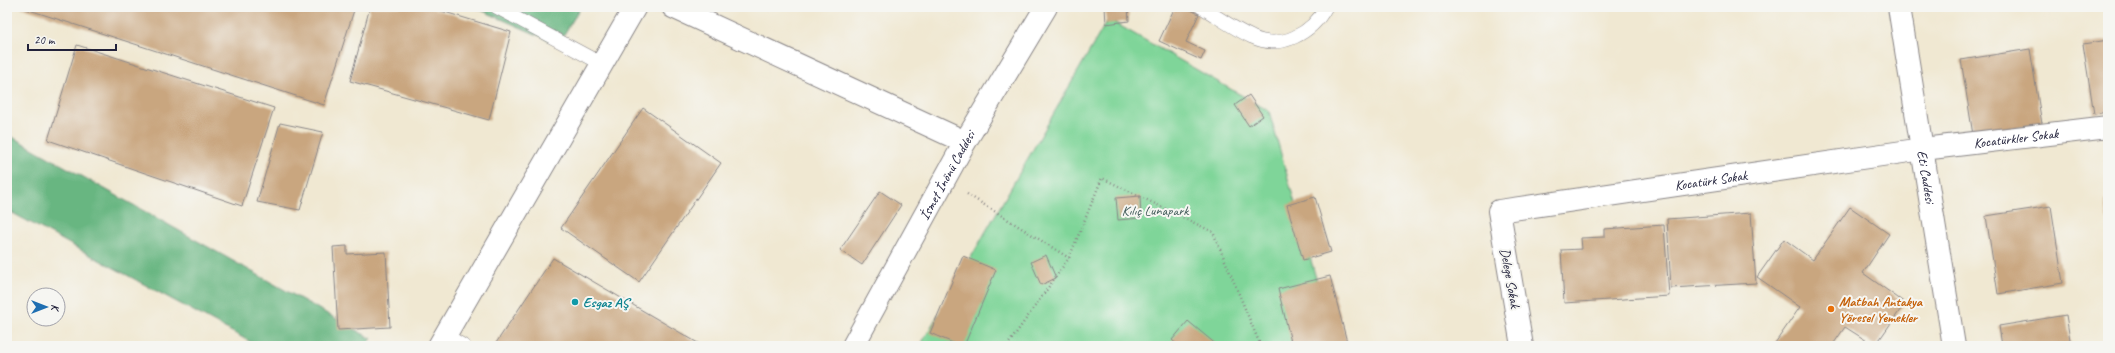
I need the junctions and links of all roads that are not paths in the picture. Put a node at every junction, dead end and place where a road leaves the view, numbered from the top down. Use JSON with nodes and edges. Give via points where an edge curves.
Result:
{"nodes":[{"id":1,"x":496,"y":7,"type":"edge"},
{"id":2,"x":635,"y":7,"type":"edge"},
{"id":3,"x":673,"y":7,"type":"edge"},
{"id":4,"x":1046,"y":7,"type":"edge"},
{"id":5,"x":1201,"y":7,"type":"edge"},
{"id":6,"x":1326,"y":7,"type":"edge"},
{"id":7,"x":1899,"y":7,"type":"edge"},
{"id":8,"x":602,"y":64,"type":"junction"},
{"id":9,"x":2108,"y":127,"type":"edge"},
{"id":10,"x":965,"y":142,"type":"junction"},
{"id":11,"x":1923,"y":149,"type":"junction"},
{"id":12,"x":1499,"y":211,"type":"joint"},
{"id":13,"x":450,"y":342,"type":"edge"},
{"id":14,"x":853,"y":346,"type":"edge"},
{"id":15,"x":1522,"y":346,"type":"edge"},
{"id":16,"x":1954,"y":346,"type":"edge"}],
"edges":[{"from":1,"to":8,"type":"lane"},
{"from":2,"to":8,"type":"street"},
{"from":3,"to":10,"type":"street"},
{"from":4,"to":10,"type":"street","name":"İsmet İnönü Caddesi"},
{"from":5,"to":6,"type":"lane","via":[[1253,38],[1278,43],[1301,35],[1320,19]]},
{"from":7,"to":11,"type":"street","name":"Eti Caddesi"},
{"from":8,"to":13,"type":"street"},
{"from":9,"to":11,"type":"street","name":"Kocatürkler Sokak"},
{"from":10,"to":14,"type":"street","name":"İsmet İnönü Caddesi"},
{"from":11,"to":12,"type":"street","name":"Kocatürk Sokak"},
{"from":11,"to":16,"type":"street","name":"Eti Caddesi"},
{"from":12,"to":15,"type":"street","name":"Delege Sokak"}]}
